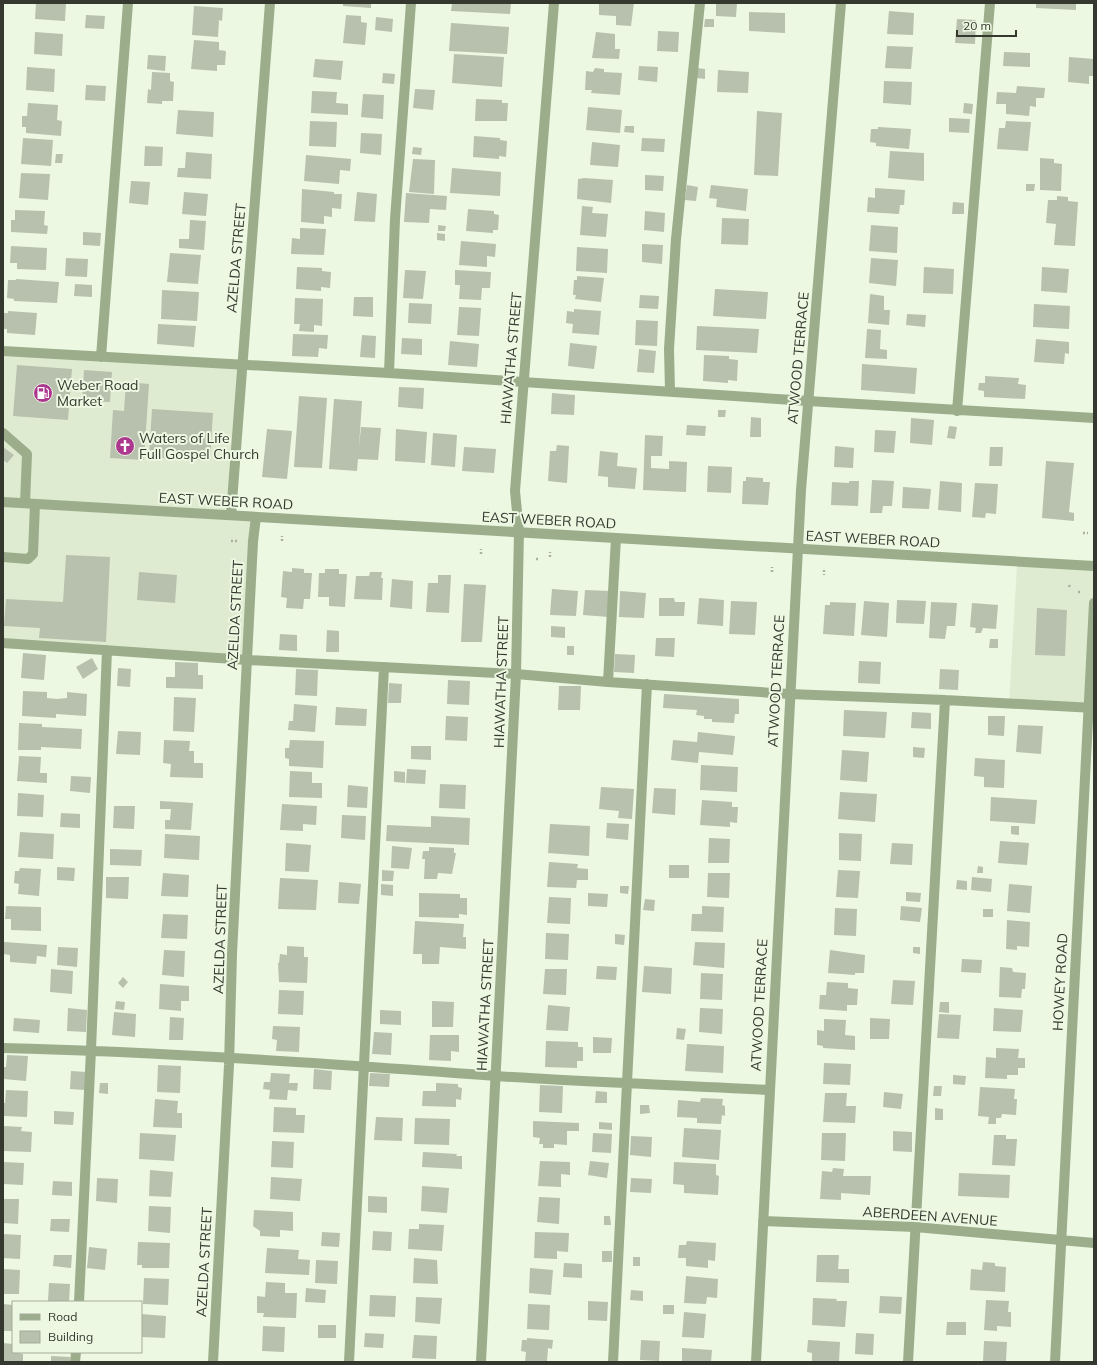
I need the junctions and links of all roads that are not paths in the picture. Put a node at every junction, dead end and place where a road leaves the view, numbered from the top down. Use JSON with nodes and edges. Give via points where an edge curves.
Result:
{"nodes":[{"id":1,"x":128,"y":3,"type":"edge"},
{"id":2,"x":270,"y":3,"type":"edge"},
{"id":3,"x":411,"y":3,"type":"edge"},
{"id":4,"x":554,"y":3,"type":"edge"},
{"id":5,"x":700,"y":3,"type":"edge"},
{"id":6,"x":841,"y":3,"type":"edge"},
{"id":7,"x":990,"y":3,"type":"edge"},
{"id":8,"x":3,"y":351,"type":"edge"},
{"id":9,"x":101,"y":357,"type":"junction"},
{"id":10,"x":242,"y":365,"type":"junction"},
{"id":11,"x":389,"y":372,"type":"junction"},
{"id":12,"x":523,"y":381,"type":"junction"},
{"id":13,"x":670,"y":391,"type":"junction"},
{"id":14,"x":808,"y":401,"type":"junction"},
{"id":15,"x":958,"y":411,"type":"junction"},
{"id":16,"x":1094,"y":418,"type":"edge"},
{"id":17,"x":3,"y":433,"type":"edge"},
{"id":18,"x":3,"y":502,"type":"edge"},
{"id":19,"x":25,"y":503,"type":"junction"},
{"id":20,"x":35,"y":504,"type":"junction"},
{"id":21,"x":231,"y":515,"type":"junction"},
{"id":22,"x":256,"y":517,"type":"junction"},
{"id":23,"x":519,"y":532,"type":"junction"},
{"id":24,"x":616,"y":538,"type":"junction"},
{"id":25,"x":798,"y":548,"type":"junction"},
{"id":26,"x":3,"y":557,"type":"edge"},
{"id":27,"x":1094,"y":566,"type":"edge"},
{"id":28,"x":1094,"y":603,"type":"edge"},
{"id":29,"x":3,"y":643,"type":"edge"},
{"id":30,"x":107,"y":650,"type":"junction"},
{"id":31,"x":247,"y":660,"type":"junction"},
{"id":32,"x":384,"y":667,"type":"junction"},
{"id":33,"x":516,"y":674,"type":"junction"},
{"id":34,"x":608,"y":682,"type":"junction"},
{"id":35,"x":647,"y":684,"type":"junction"},
{"id":36,"x":789,"y":694,"type":"junction"},
{"id":37,"x":945,"y":700,"type":"junction"},
{"id":38,"x":1091,"y":708,"type":"edge"},
{"id":39,"x":3,"y":1048,"type":"edge"},
{"id":40,"x":91,"y":1050,"type":"junction"},
{"id":41,"x":229,"y":1059,"type":"junction"},
{"id":42,"x":365,"y":1066,"type":"junction"},
{"id":43,"x":496,"y":1076,"type":"junction"},
{"id":44,"x":626,"y":1082,"type":"junction"},
{"id":45,"x":769,"y":1090,"type":"junction"},
{"id":46,"x":764,"y":1221,"type":"junction"},
{"id":47,"x":915,"y":1227,"type":"junction"},
{"id":48,"x":1061,"y":1241,"type":"junction"},
{"id":49,"x":1094,"y":1243,"type":"edge"},
{"id":50,"x":78,"y":1301,"type":"edge"},
{"id":51,"x":213,"y":1362,"type":"edge"},
{"id":52,"x":350,"y":1362,"type":"edge"},
{"id":53,"x":481,"y":1362,"type":"edge"},
{"id":54,"x":613,"y":1362,"type":"edge"},
{"id":55,"x":756,"y":1362,"type":"edge"},
{"id":56,"x":908,"y":1362,"type":"edge"},
{"id":57,"x":1055,"y":1362,"type":"edge"}],
"edges":[{"from":1,"to":9,"type":"street"},
{"from":2,"to":10,"type":"street","name":"AZELDA STREET"},
{"from":3,"to":11,"type":"street","via":[[395,219]]},
{"from":4,"to":12,"type":"street","name":"HIAWATHA STREET"},
{"from":5,"to":13,"type":"street","via":[[676,239],[669,349]]},
{"from":6,"to":14,"type":"street","name":"ATWOOD TERRACE"},
{"from":7,"to":15,"type":"street"},
{"from":8,"to":9,"type":"street"},
{"from":9,"to":10,"type":"street"},
{"from":10,"to":11,"type":"street"},
{"from":10,"to":21,"type":"street","name":"AZELDA STREET"},
{"from":11,"to":12,"type":"street"},
{"from":12,"to":13,"type":"street"},
{"from":12,"to":23,"type":"street","name":"HIAWATHA STREET","via":[[515,491]]},
{"from":13,"to":14,"type":"street"},
{"from":14,"to":15,"type":"street"},
{"from":14,"to":25,"type":"street","name":"ATWOOD TERRACE"},
{"from":15,"to":16,"type":"street"},
{"from":17,"to":19,"type":"street","via":[[27,454]]},
{"from":18,"to":19,"type":"street","name":"EAST WEBER ROAD"},
{"from":19,"to":20,"type":"street","name":"EAST WEBER ROAD"},
{"from":20,"to":21,"type":"street","name":"EAST WEBER ROAD"},
{"from":20,"to":26,"type":"street","via":[[33,554],[28,559]]},
{"from":21,"to":22,"type":"street","name":"EAST WEBER ROAD"},
{"from":22,"to":23,"type":"street","name":"EAST WEBER ROAD"},
{"from":22,"to":31,"type":"street","name":"AZELDA STREET"},
{"from":23,"to":24,"type":"street","name":"EAST WEBER ROAD"},
{"from":23,"to":33,"type":"street","name":"HIAWATHA STREET"},
{"from":24,"to":25,"type":"street","name":"EAST WEBER ROAD"},
{"from":24,"to":34,"type":"street"},
{"from":25,"to":27,"type":"street","name":"EAST WEBER ROAD"},
{"from":25,"to":36,"type":"street","name":"ATWOOD TERRACE"},
{"from":28,"to":38,"type":"street","name":"HOWEY ROAD"},
{"from":29,"to":30,"type":"street"},
{"from":30,"to":31,"type":"street"},
{"from":30,"to":40,"type":"street"},
{"from":31,"to":32,"type":"street"},
{"from":31,"to":41,"type":"street","name":"AZELDA STREET"},
{"from":32,"to":33,"type":"street"},
{"from":32,"to":42,"type":"street"},
{"from":33,"to":34,"type":"street"},
{"from":33,"to":43,"type":"street","name":"HIAWATHA STREET"},
{"from":34,"to":35,"type":"street"},
{"from":35,"to":36,"type":"street"},
{"from":35,"to":44,"type":"street"},
{"from":36,"to":37,"type":"street"},
{"from":36,"to":45,"type":"street","name":"ATWOOD TERRACE"},
{"from":37,"to":38,"type":"street"},
{"from":37,"to":47,"type":"street"},
{"from":38,"to":48,"type":"street","name":"HOWEY ROAD"},
{"from":39,"to":40,"type":"street"},
{"from":40,"to":41,"type":"street"},
{"from":40,"to":50,"type":"street"},
{"from":41,"to":42,"type":"street"},
{"from":41,"to":51,"type":"street","name":"AZELDA STREET"},
{"from":42,"to":43,"type":"street"},
{"from":42,"to":52,"type":"street"},
{"from":43,"to":44,"type":"street"},
{"from":43,"to":53,"type":"street","name":"HIAWATHA STREET"},
{"from":44,"to":45,"type":"street"},
{"from":44,"to":54,"type":"street"},
{"from":45,"to":46,"type":"street","name":"ATWOOD TERRACE"},
{"from":46,"to":47,"type":"street","name":"ABERDEEN AVENUE"},
{"from":46,"to":55,"type":"street","name":"ATWOOD TERRACE"},
{"from":47,"to":48,"type":"street","name":"ABERDEEN AVENUE"},
{"from":47,"to":56,"type":"street"},
{"from":48,"to":49,"type":"street","name":"ABERDEEN AVENUE"},
{"from":48,"to":57,"type":"street","name":"HOWEY ROAD"}]}
